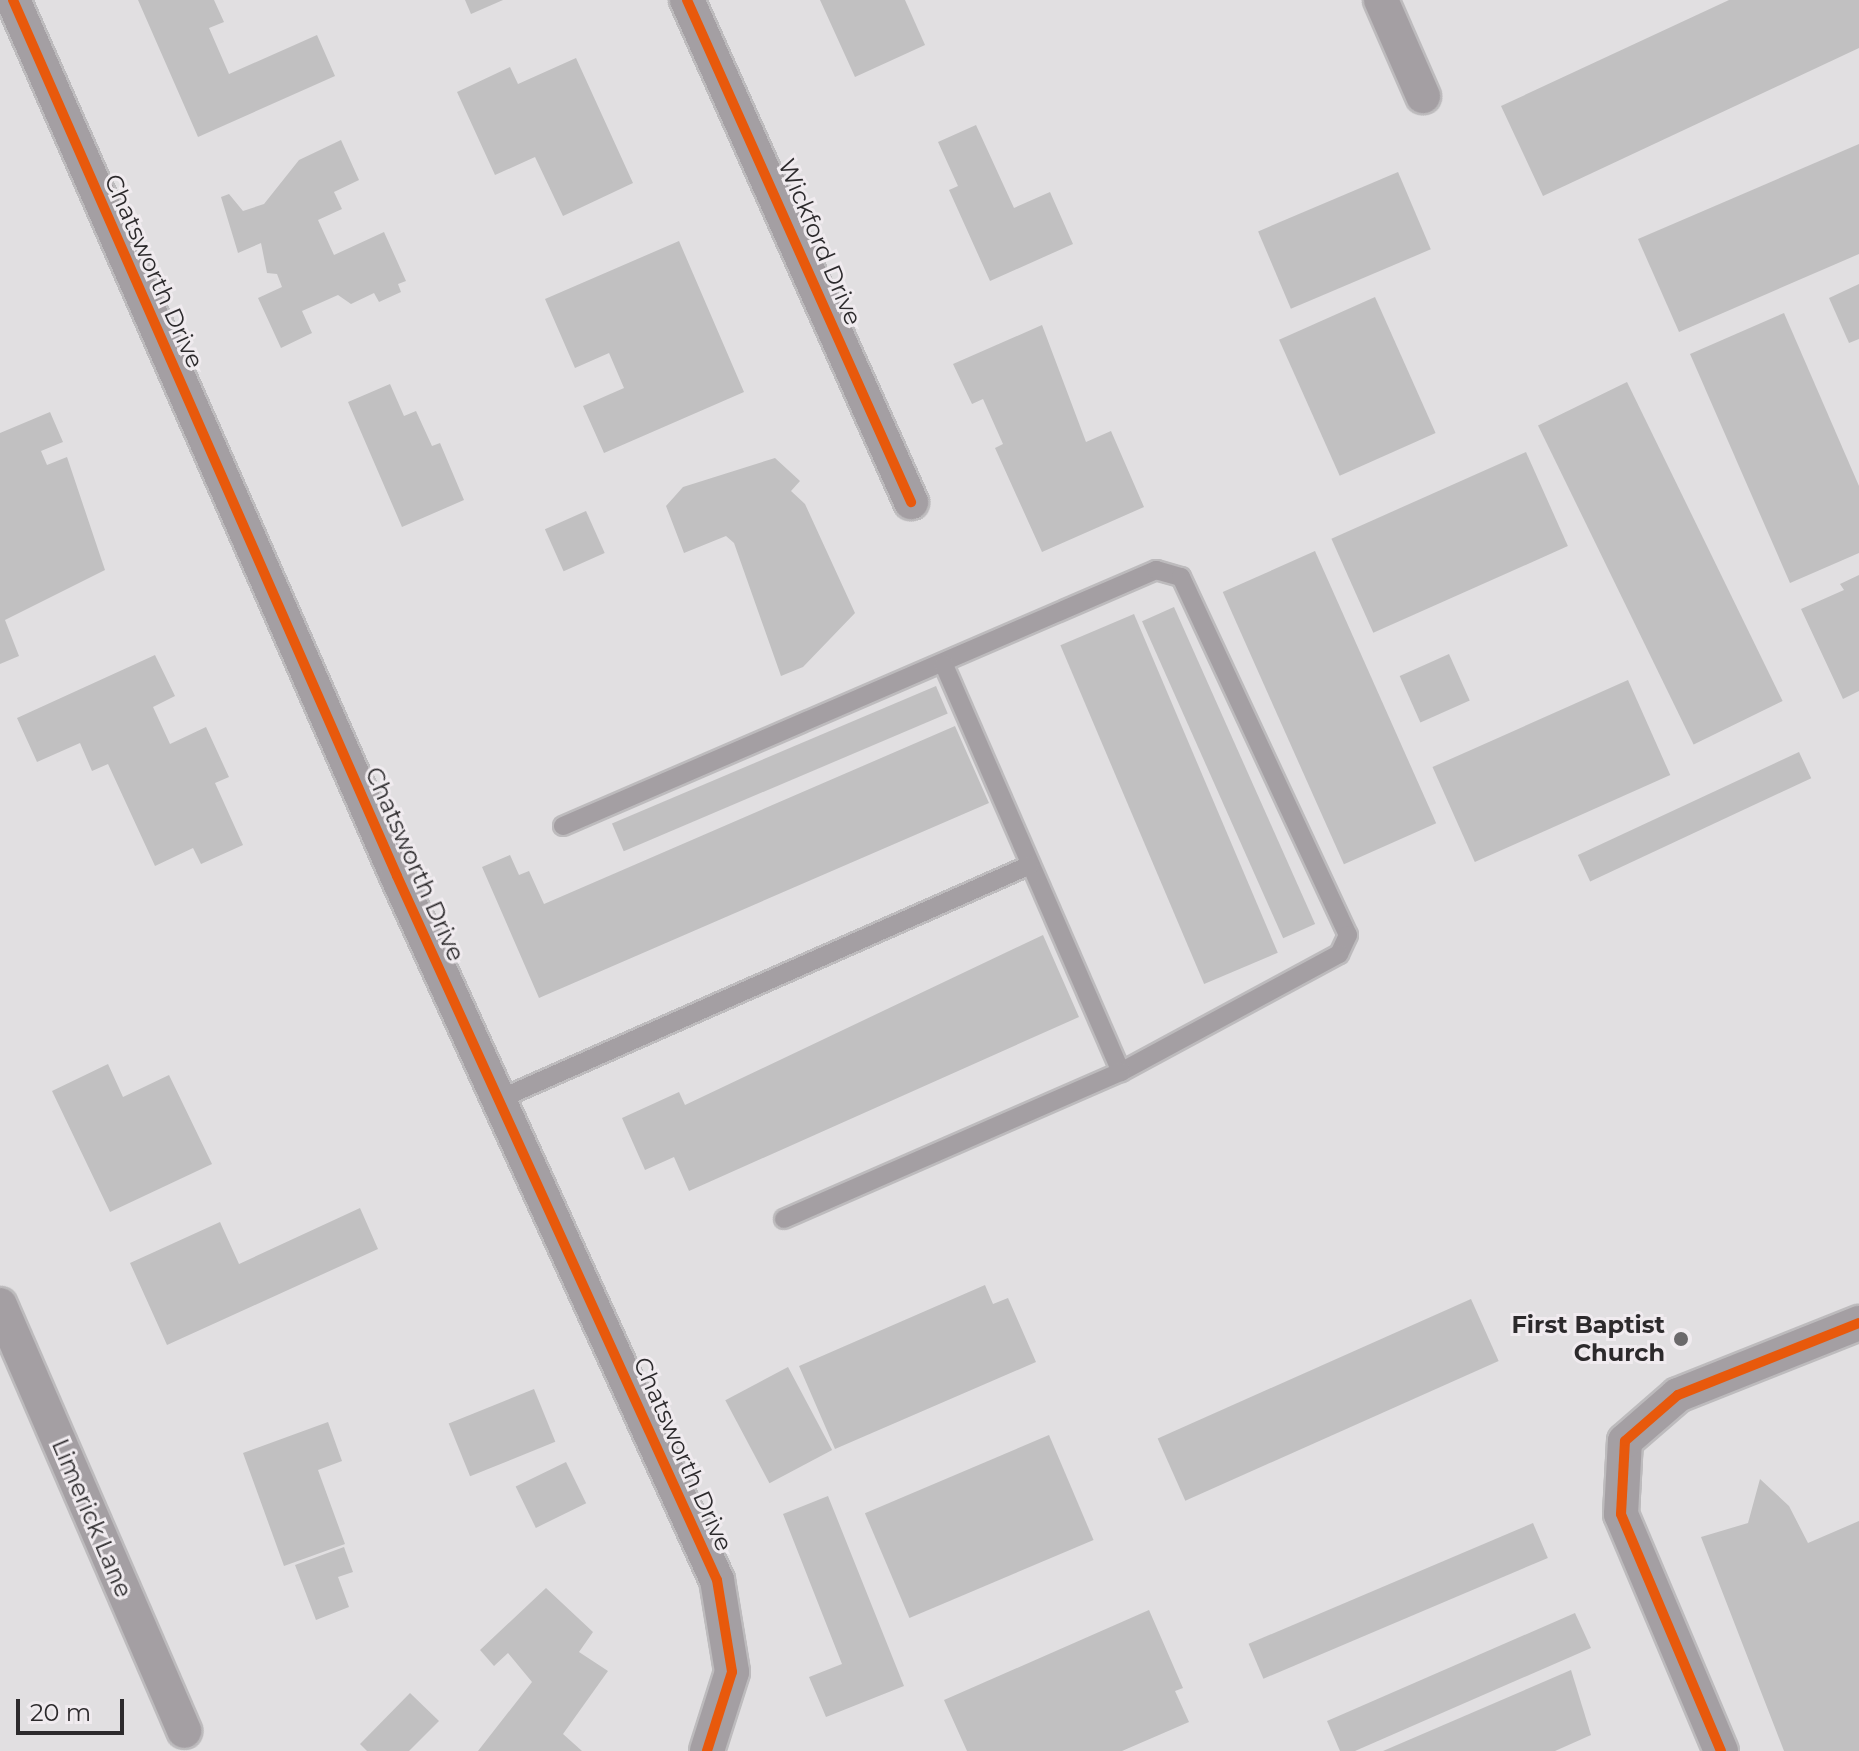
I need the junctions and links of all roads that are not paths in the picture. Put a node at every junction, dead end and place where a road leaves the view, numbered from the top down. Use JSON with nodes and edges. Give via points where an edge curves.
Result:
{"nodes":[{"id":1,"x":13,"y":0,"type":"edge"},
{"id":2,"x":687,"y":0,"type":"edge"},
{"id":3,"x":1381,"y":0,"type":"edge"},
{"id":4,"x":1423,"y":96,"type":"dead end"},
{"id":5,"x":911,"y":502,"type":"dead end"},
{"id":6,"x":944,"y":665,"type":"junction"},
{"id":7,"x":563,"y":826,"type":"dead end"},
{"id":8,"x":1030,"y":865,"type":"junction"},
{"id":9,"x":1121,"y":1072,"type":"junction"},
{"id":10,"x":502,"y":1098,"type":"junction"},
{"id":11,"x":784,"y":1219,"type":"dead end"},
{"id":12,"x":0,"y":1305,"type":"edge"},
{"id":13,"x":1859,"y":1323,"type":"edge"},
{"id":14,"x":184,"y":1731,"type":"dead end"},
{"id":15,"x":707,"y":1751,"type":"edge"},
{"id":16,"x":1721,"y":1751,"type":"edge"}],
"edges":[{"from":1,"to":10,"type":"street","name":"Chatsworth Drive"},
{"from":2,"to":5,"type":"street","name":"Wickford Drive"},
{"from":3,"to":4,"type":"street"},
{"from":6,"to":7,"type":"lane","via":[[884,682]]},
{"from":6,"to":8,"type":"lane"},
{"from":6,"to":9,"type":"lane","via":[[1156,570],[1181,577],[1348,935],[1339,954]]},
{"from":8,"to":9,"type":"lane"},
{"from":8,"to":10,"type":"lane"},
{"from":9,"to":11,"type":"lane"},
{"from":10,"to":15,"type":"street","name":"Chatsworth Drive","via":[[717,1580],[732,1672]]},
{"from":12,"to":14,"type":"street","name":"Limerick Lane"},
{"from":13,"to":16,"type":"street","via":[[1678,1395],[1625,1441],[1621,1514]]}]}
